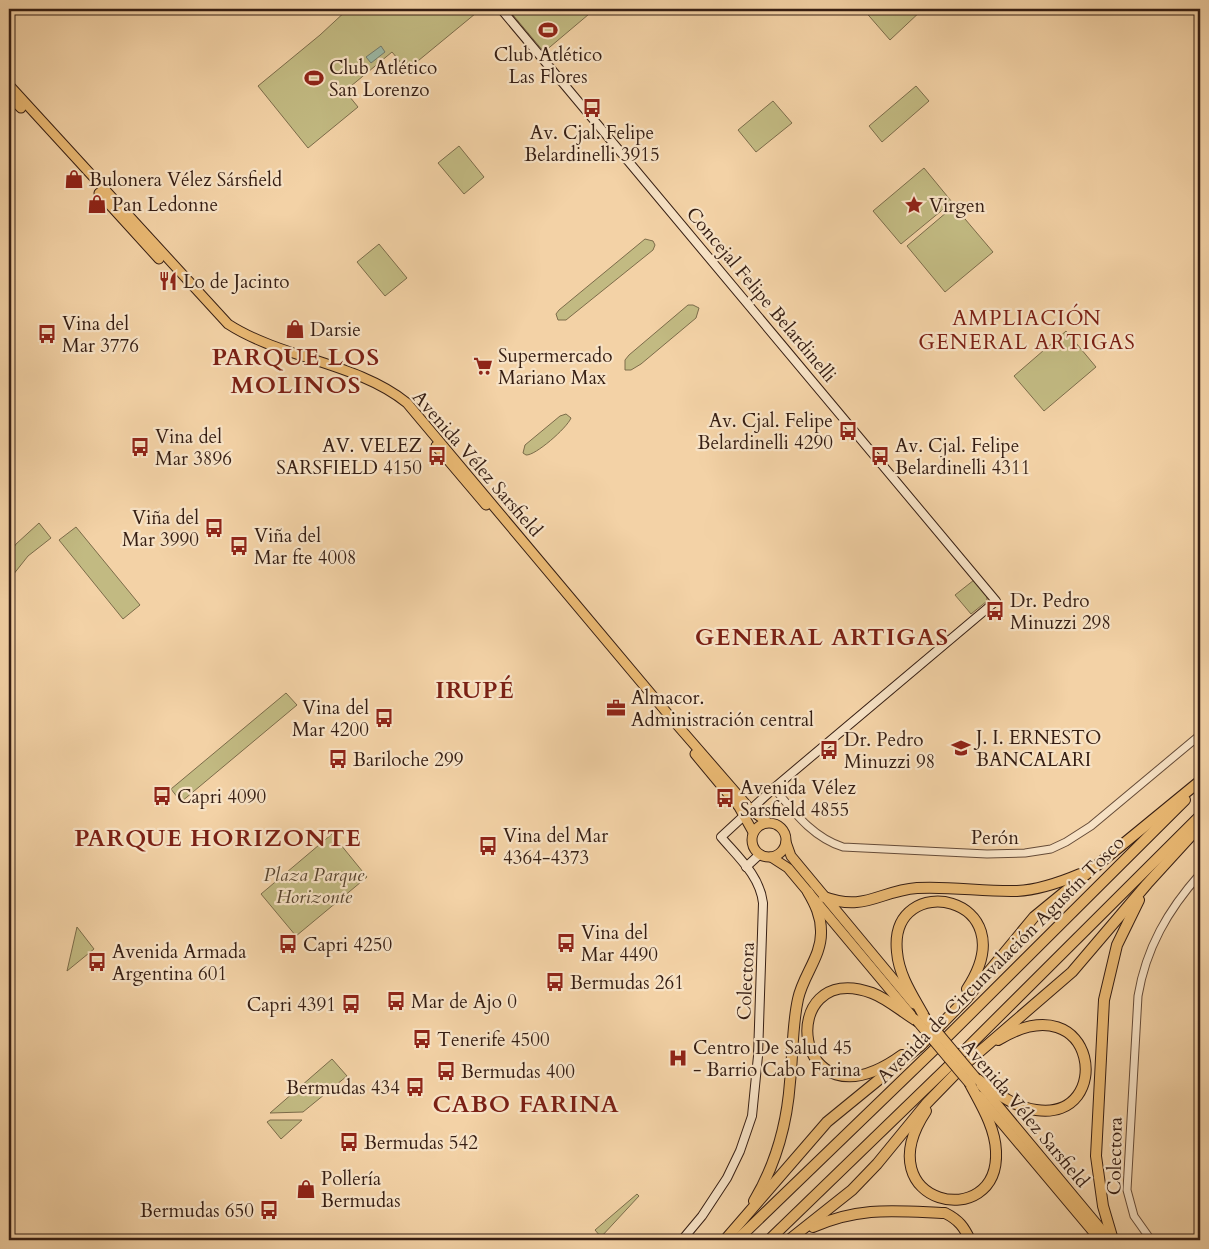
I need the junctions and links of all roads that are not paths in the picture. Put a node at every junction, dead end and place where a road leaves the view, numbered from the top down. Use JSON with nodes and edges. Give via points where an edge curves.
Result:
{"nodes":[{"id":1,"x":502,"y":9,"type":"edge"},
{"id":2,"x":9,"y":85,"type":"edge"},
{"id":3,"x":9,"y":96,"type":"edge"},
{"id":4,"x":1200,"y":735,"type":"edge"},
{"id":5,"x":1200,"y":781,"type":"edge"},
{"id":6,"x":1200,"y":785,"type":"edge"},
{"id":7,"x":774,"y":788,"type":"junction"},
{"id":8,"x":748,"y":813,"type":"junction"},
{"id":9,"x":1200,"y":816,"type":"edge"},
{"id":10,"x":767,"y":822,"type":"junction"},
{"id":11,"x":1200,"y":826,"type":"edge"},
{"id":12,"x":753,"y":832,"type":"junction"},
{"id":13,"x":786,"y":842,"type":"junction"},
{"id":14,"x":760,"y":854,"type":"junction"},
{"id":15,"x":770,"y":857,"type":"junction"},
{"id":16,"x":1096,"y":866,"type":"junction"},
{"id":17,"x":746,"y":867,"type":"junction"},
{"id":18,"x":1156,"y":873,"type":"junction"},
{"id":19,"x":1200,"y":874,"type":"edge"},
{"id":20,"x":808,"y":892,"type":"junction"},
{"id":21,"x":824,"y":897,"type":"junction"},
{"id":22,"x":920,"y":1019,"type":"junction"},
{"id":23,"x":932,"y":1033,"type":"junction"},
{"id":24,"x":961,"y":1068,"type":"junction"},
{"id":25,"x":973,"y":1081,"type":"junction"},
{"id":26,"x":737,"y":1227,"type":"junction"},
{"id":27,"x":790,"y":1239,"type":"edge"},
{"id":28,"x":682,"y":1240,"type":"edge"},
{"id":29,"x":725,"y":1240,"type":"edge"},
{"id":30,"x":737,"y":1240,"type":"edge"},
{"id":31,"x":769,"y":1240,"type":"edge"},
{"id":32,"x":970,"y":1240,"type":"edge"},
{"id":33,"x":1100,"y":1240,"type":"edge"},
{"id":34,"x":1112,"y":1240,"type":"edge"},
{"id":35,"x":1151,"y":1240,"type":"edge"}],
"edges":[{"from":1,"to":7,"type":"main road","name":"Concejal Felipe Belardinelli","via":[[996,601]]},
{"from":2,"to":8,"type":"main road","name":"Avenida Vélez Sarsfield","via":[[228,324],[379,385],[412,408]]},
{"from":3,"to":8,"type":"main road","name":"Avenida Vélez Sarsfield","via":[[220,325],[246,341],[376,390],[402,406]]},
{"from":4,"to":7,"type":"street","name":"Perón","via":[[1077,836],[1037,852],[987,854],[844,847],[813,831]]},
{"from":5,"to":16,"type":"highway"},
{"from":6,"to":30,"type":"highway","name":"Avenida de Circunvalación Agustín Tosco"},
{"from":7,"to":8,"type":"main road"},
{"from":8,"to":10,"type":"main road","name":"Avenida Vélez Sarsfield"},
{"from":8,"to":12,"type":"main road","name":"Avenida Vélez Sarsfield"},
{"from":8,"to":17,"type":"main road","name":"Colectora","via":[[721,837]]},
{"from":9,"to":31,"type":"highway","name":"Avenida de Circunvalación Agustín Tosco"},
{"from":10,"to":12,"type":"main road"},
{"from":10,"to":13,"type":"main road","via":[[780,826]]},
{"from":11,"to":18,"type":"highway"},
{"from":12,"to":14,"type":"main road","via":[[753,846]]},
{"from":13,"to":15,"type":"main road","via":[[779,854]]},
{"from":13,"to":21,"type":"main road","name":"Avenida Vélez Sarsfield","via":[[791,856]]},
{"from":14,"to":15,"type":"main road"},
{"from":14,"to":17,"type":"main road"},
{"from":15,"to":20,"type":"main road","name":"Avenida Vélez Sarsfield","via":[[788,868]]},
{"from":16,"to":21,"type":"highway","via":[[1067,879],[1019,891],[937,887],[903,890],[848,904]]},
{"from":16,"to":23,"type":"highway","via":[[1025,926],[967,998]]},
{"from":17,"to":28,"type":"main road","name":"Colectora","via":[[760,889],[764,913],[754,1105],[744,1141],[727,1178]]},
{"from":18,"to":24,"type":"highway","via":[[1072,972],[986,1043]]},
{"from":18,"to":34,"type":"highway","via":[[1122,931],[1104,1000],[1096,1156],[1099,1189]]},
{"from":19,"to":35,"type":"street","name":"Colectora","via":[[1182,894],[1158,931],[1138,996],[1127,1190],[1134,1216]]},
{"from":20,"to":22,"type":"main road","name":"Avenida Vélez Sarsfield"},
{"from":20,"to":26,"type":"highway","via":[[820,917],[820,943],[798,997],[785,1121],[770,1169]]},
{"from":21,"to":22,"type":"main road","name":"Avenida Vélez Sarsfield"},
{"from":22,"to":23,"type":"highway","via":[[872,993],[843,989],[830,993],[814,1006],[806,1027],[807,1045],[814,1059],[825,1069],[839,1075],[856,1076],[883,1067]]},
{"from":22,"to":23,"type":"highway","via":[[899,965],[898,931],[915,909],[933,902],[949,902],[963,908],[975,920],[982,934],[982,953],[971,983]]},
{"from":22,"to":25,"type":"main road","name":"Avenida Vélez Sarsfield","bridge":true},
{"from":23,"to":26,"type":"highway","via":[[896,1067],[827,1122]]},
{"from":24,"to":25,"type":"highway","via":[[1002,1038],[1041,1025],[1068,1033],[1085,1057],[1086,1076],[1078,1094],[1068,1103],[1050,1110],[1016,1104]]},
{"from":24,"to":25,"type":"highway","via":[[920,1119],[910,1149],[915,1178],[926,1191],[943,1199],[955,1201],[975,1195],[986,1185],[995,1165],[991,1128]]},
{"from":24,"to":27,"type":"highway","via":[[921,1109],[858,1184]]},
{"from":25,"to":33,"type":"main road","name":"Avenida Vélez Sarsfield"},
{"from":25,"to":34,"type":"main road","name":"Avenida Vélez Sarsfield"},
{"from":26,"to":29,"type":"highway"},
{"from":27,"to":32,"type":"highway","via":[[842,1216],[880,1210],[945,1213],[956,1218]]}]}
